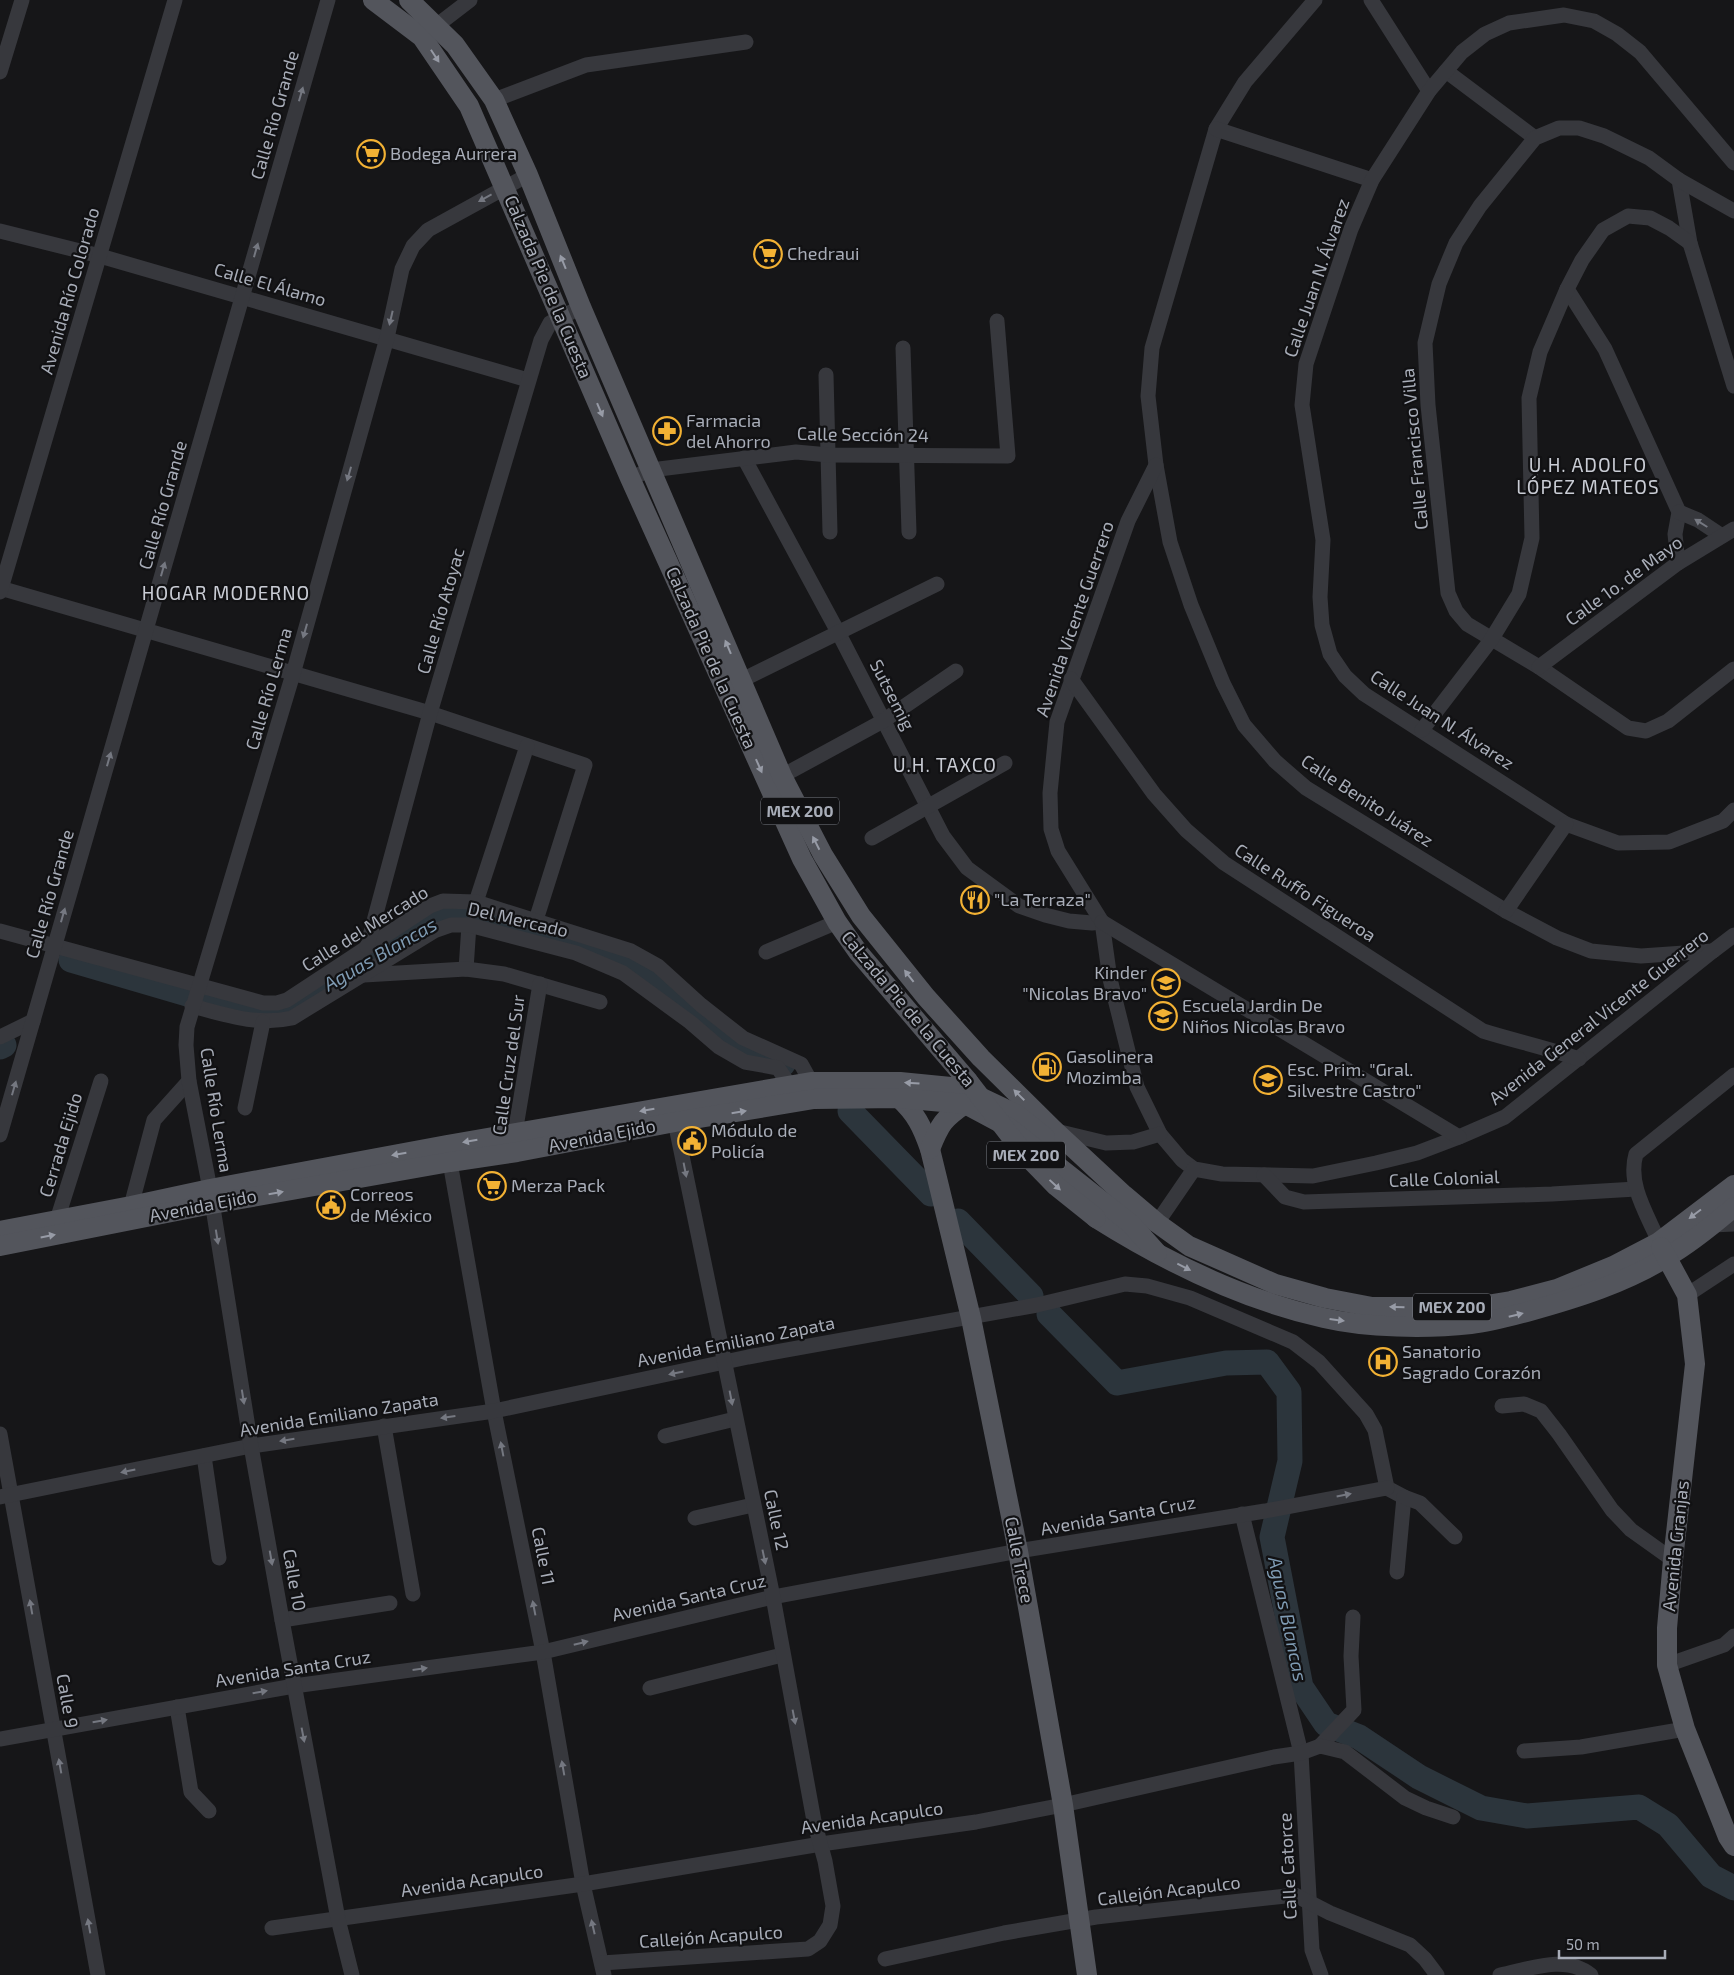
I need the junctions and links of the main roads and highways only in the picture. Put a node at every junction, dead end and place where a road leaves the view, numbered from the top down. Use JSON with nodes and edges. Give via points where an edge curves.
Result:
{"nodes":[{"id":1,"x":373,"y":0,"type":"edge"},
{"id":2,"x":409,"y":0,"type":"edge"},
{"id":3,"x":429,"y":31,"type":"junction"},
{"id":4,"x":982,"y":1058,"type":"junction"},
{"id":5,"x":965,"y":1078,"type":"junction"},
{"id":6,"x":812,"y":1091,"type":"junction"},
{"id":7,"x":899,"y":1098,"type":"junction"},
{"id":8,"x":965,"y":1104,"type":"junction"},
{"id":9,"x":674,"y":1114,"type":"junction"},
{"id":10,"x":930,"y":1148,"type":"junction"},
{"id":11,"x":1734,"y":1185,"type":"edge"},
{"id":12,"x":211,"y":1196,"type":"junction"},
{"id":13,"x":1734,"y":1207,"type":"edge"},
{"id":14,"x":1157,"y":1223,"type":"junction"},
{"id":15,"x":0,"y":1231,"type":"edge"},
{"id":16,"x":0,"y":1246,"type":"edge"},
{"id":17,"x":1663,"y":1250,"type":"junction"},
{"id":18,"x":1157,"y":1253,"type":"junction"},
{"id":19,"x":1734,"y":1846,"type":"edge"},
{"id":20,"x":1087,"y":1975,"type":"edge"}],
"edges":[{"from":1,"to":3,"type":"main road","name":"Calzada Pie de la Cuesta","number":"MEX 200"},
{"from":2,"to":3,"type":"main road","name":"Calzada Pie de la Cuesta","number":"MEX 200"},
{"from":4,"to":3,"type":"main road","name":"Calzada Pie de la Cuesta","number":"MEX 200","one_way":true,"via":[[926,998],[862,916],[823,855],[782,776],[494,100],[455,45]]},
{"from":3,"to":5,"type":"main road","name":"Calzada Pie de la Cuesta","number":"MEX 200","one_way":true,"via":[[469,106],[787,829],[837,922],[858,952]]},
{"from":4,"to":5,"type":"main road"},
{"from":14,"to":4,"type":"main road","name":"Calzada Pie de la Cuesta","number":"MEX 200","one_way":true,"via":[[1054,1130]]},
{"from":5,"to":18,"type":"main road","name":"Calzada Pie de la Cuesta","number":"MEX 200","one_way":true,"bridge":true,"via":[[1022,1151],[1056,1186],[1096,1218]]},
{"from":6,"to":7,"type":"main road","name":"Avenida Ejido"},
{"from":9,"to":6,"type":"main road","name":"Avenida Ejido","one_way":true},
{"from":6,"to":9,"type":"main road","name":"Avenida Ejido","via":[[790,1086]]},
{"from":14,"to":6,"type":"main road","name":"Avenida Ejido","one_way":true,"via":[[1136,1214],[1016,1114],[960,1088],[900,1082]]},
{"from":7,"to":8,"type":"main road","name":"Avenida Ejido"},
{"from":7,"to":10,"type":"main road","name":"Calle Trece","via":[[922,1125]]},
{"from":8,"to":10,"type":"main road","via":[[946,1117]]},
{"from":8,"to":18,"type":"main road","name":"Avenida Ejido","via":[[1014,1132],[1131,1224]]},
{"from":9,"to":12,"type":"main road","name":"Avenida Ejido"},
{"from":10,"to":20,"type":"main road","name":"Calle Trece","via":[[971,1318],[1018,1551],[1063,1805]]},
{"from":11,"to":17,"type":"main road","name":"Calzada Pie de la Cuesta","number":"MEX 200","one_way":true},
{"from":12,"to":15,"type":"main road","name":"Avenida Ejido","via":[[131,1206]]},
{"from":16,"to":12,"type":"main road","name":"Avenida Ejido","one_way":true},
{"from":13,"to":17,"type":"main road","name":"Calzada Pie de la Cuesta","number":"MEX 200","via":[[1712,1225]]},
{"from":17,"to":14,"type":"main road","name":"Calzada Pie de la Cuesta","number":"MEX 200","one_way":true,"via":[[1557,1289],[1510,1301],[1474,1307],[1372,1307],[1275,1284],[1190,1246]]},
{"from":18,"to":17,"type":"main road","name":"Calzada Pie de la Cuesta","number":"MEX 200","one_way":true,"via":[[1220,1285],[1325,1319],[1374,1325],[1430,1326],[1472,1324],[1569,1301],[1606,1288]]},
{"from":17,"to":19,"type":"main road","name":"Avenida Granjas","via":[[1688,1295],[1695,1364],[1673,1560],[1667,1665],[1685,1729]]}]}
